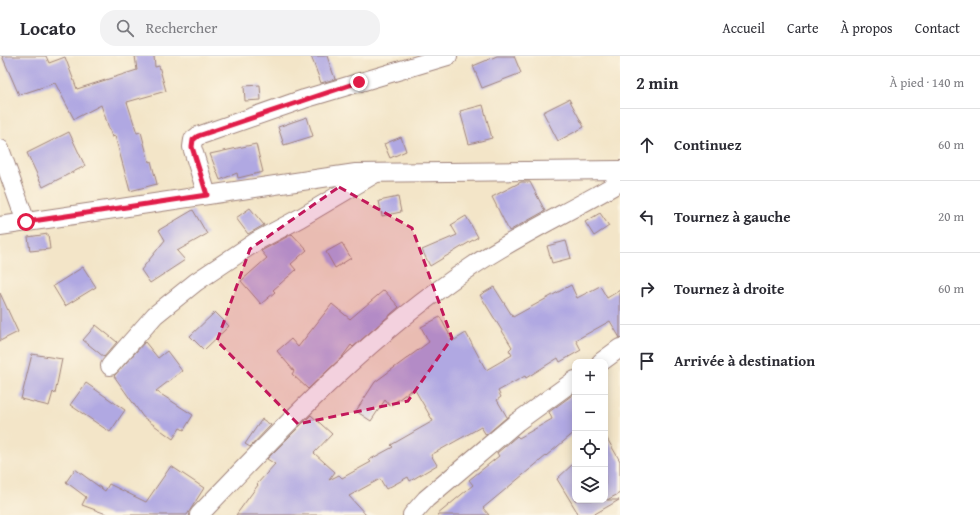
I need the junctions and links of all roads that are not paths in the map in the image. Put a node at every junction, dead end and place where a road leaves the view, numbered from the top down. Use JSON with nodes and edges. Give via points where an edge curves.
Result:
{"nodes":[{"id":1,"x":448,"y":56,"type":"edge"},
{"id":2,"x":0,"y":149,"type":"edge"},
{"id":3,"x":620,"y":170,"type":"edge"},
{"id":4,"x":378,"y":172,"type":"junction"},
{"id":5,"x":620,"y":182,"type":"edge"},
{"id":6,"x":207,"y":195,"type":"junction"},
{"id":7,"x":26,"y":222,"type":"junction"},
{"id":8,"x":0,"y":226,"type":"edge"},
{"id":9,"x":620,"y":348,"type":"edge"},
{"id":10,"x":605,"y":359,"type":"edge"},
{"id":11,"x":110,"y":366,"type":"dead end"},
{"id":12,"x":572,"y":382,"type":"edge"},
{"id":13,"x":199,"y":515,"type":"edge"},
{"id":14,"x":412,"y":515,"type":"edge"}],
"edges":[{"from":1,"to":6,"type":"street","via":[[304,99],[198,136],[193,140],[192,147]]},
{"from":2,"to":7,"type":"street"},
{"from":3,"to":4,"type":"street"},
{"from":4,"to":6,"type":"street","via":[[331,175]]},
{"from":4,"to":11,"type":"street","via":[[257,241],[196,282],[155,315]]},
{"from":5,"to":13,"type":"street","via":[[471,267],[386,331],[290,420]]},
{"from":6,"to":7,"type":"street"},
{"from":7,"to":8,"type":"street"},
{"from":9,"to":10,"type":"street"},
{"from":12,"to":14,"type":"street","via":[[517,422],[426,499]]}]}
